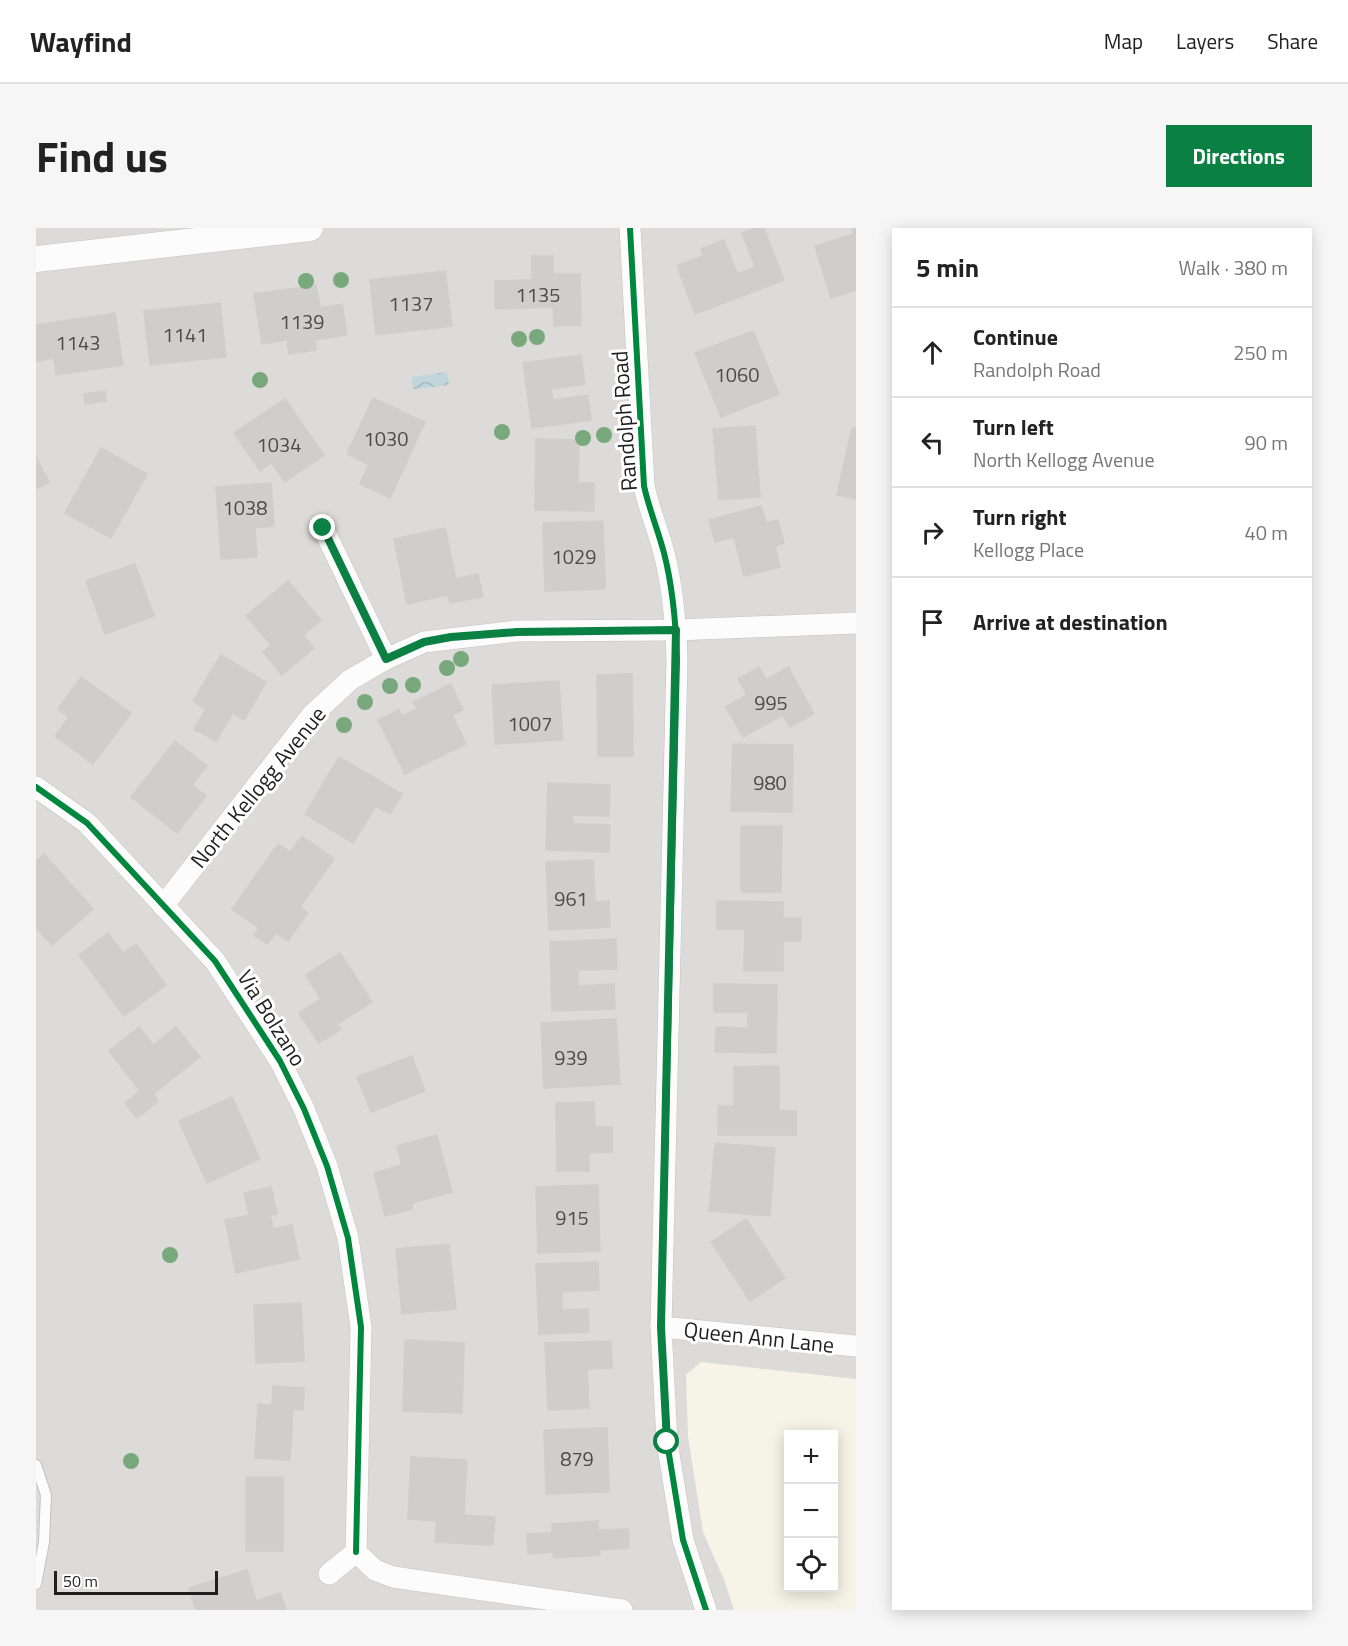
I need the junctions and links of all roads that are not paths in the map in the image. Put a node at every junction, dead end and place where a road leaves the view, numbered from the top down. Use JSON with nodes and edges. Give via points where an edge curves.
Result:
{"nodes":[{"id":1,"x":310,"y":228,"type":"edge"},
{"id":2,"x":630,"y":228,"type":"edge"},
{"id":3,"x":36,"y":259,"type":"edge"},
{"id":4,"x":323,"y":528,"type":"dead end"},
{"id":5,"x":856,"y":623,"type":"edge"},
{"id":6,"x":676,"y":630,"type":"junction"},
{"id":7,"x":386,"y":659,"type":"junction"},
{"id":8,"x":36,"y":787,"type":"edge"},
{"id":9,"x":163,"y":906,"type":"junction"},
{"id":10,"x":661,"y":1327,"type":"junction"},
{"id":11,"x":856,"y":1346,"type":"edge"},
{"id":12,"x":36,"y":1465,"type":"edge"},
{"id":13,"x":356,"y":1551,"type":"junction"},
{"id":14,"x":329,"y":1574,"type":"dead end"},
{"id":15,"x":36,"y":1584,"type":"edge"},
{"id":16,"x":622,"y":1610,"type":"edge"},
{"id":17,"x":706,"y":1610,"type":"edge"}],
"edges":[{"from":1,"to":3,"type":"street"},
{"from":2,"to":6,"type":"street","name":"Randolph Road","via":[[644,486],[674,599]]},
{"from":4,"to":7,"type":"street"},
{"from":5,"to":6,"type":"street","name":"North Kellogg Avenue"},
{"from":6,"to":7,"type":"street","name":"North Kellogg Avenue","via":[[451,637],[424,642]]},
{"from":6,"to":10,"type":"street","name":"Randolph Road"},
{"from":7,"to":9,"type":"street","name":"North Kellogg Avenue","via":[[350,680],[312,715]]},
{"from":8,"to":9,"type":"street","name":"Via Bolzano","via":[[87,823]]},
{"from":9,"to":13,"type":"street","name":"Via Bolzano","via":[[215,961],[280,1060],[327,1166],[348,1238],[361,1328]]},
{"from":10,"to":11,"type":"street","name":"Queen Ann Lane"},
{"from":10,"to":17,"type":"street","name":"Randolph Road","via":[[667,1442],[683,1540]]},
{"from":12,"to":15,"type":"lane","via":[[46,1495],[44,1542]]},
{"from":13,"to":14,"type":"street"},
{"from":13,"to":16,"type":"street","via":[[375,1570],[393,1577]]}]}
